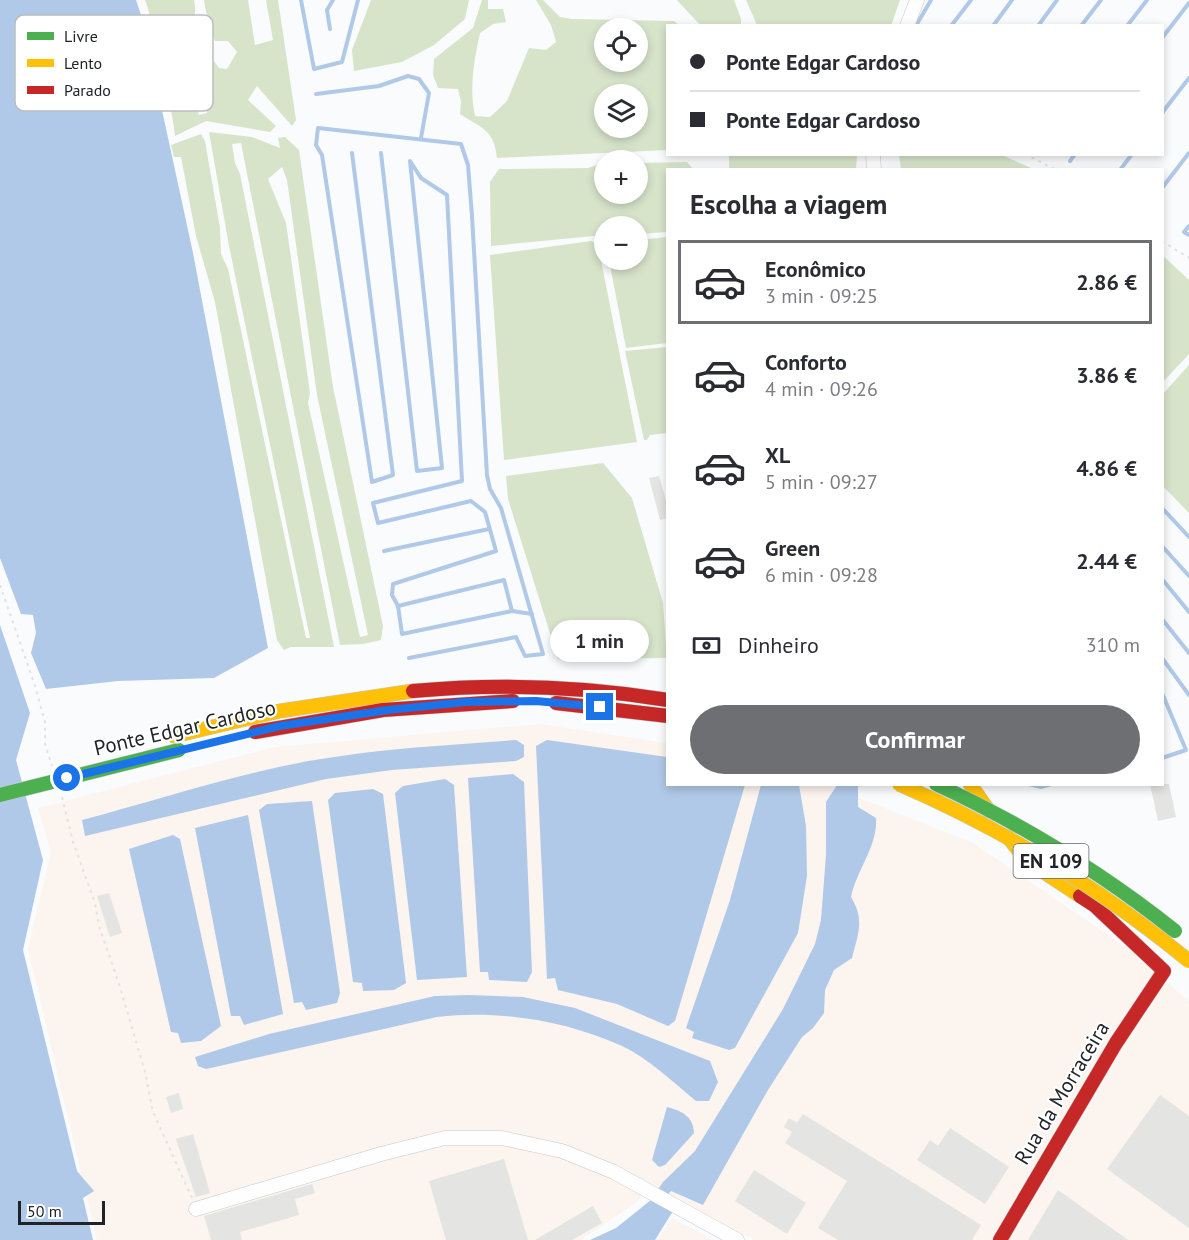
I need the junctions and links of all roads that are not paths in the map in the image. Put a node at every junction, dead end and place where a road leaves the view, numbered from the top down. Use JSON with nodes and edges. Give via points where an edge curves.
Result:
{"nodes":[{"id":1,"x":917,"y":0,"type":"edge"},
{"id":2,"x":908,"y":24,"type":"edge"},
{"id":3,"x":666,"y":700,"type":"edge"},
{"id":4,"x":666,"y":716,"type":"edge"},
{"id":5,"x":246,"y":734,"type":"dead end"},
{"id":6,"x":163,"y":739,"type":"dead end"},
{"id":7,"x":213,"y":742,"type":"dead end"},
{"id":8,"x":904,"y":786,"type":"edge"},
{"id":9,"x":940,"y":786,"type":"edge"},
{"id":10,"x":971,"y":786,"type":"edge"},
{"id":11,"x":0,"y":795,"type":"edge"},
{"id":12,"x":1189,"y":943,"type":"edge"},
{"id":13,"x":1189,"y":961,"type":"edge"},
{"id":14,"x":196,"y":1209,"type":"road end"},
{"id":15,"x":737,"y":1240,"type":"edge"},
{"id":16,"x":1000,"y":1240,"type":"edge"}],
"edges":[{"from":1,"to":2,"type":"street"},
{"from":3,"to":6,"type":"main road","name":"Ponte Edgar Cardoso","via":[[639,694],[466,687],[295,708]]},
{"from":4,"to":5,"type":"main road","name":"Ponte Edgar Cardoso","via":[[536,701],[466,702],[388,710]]},
{"from":7,"to":11,"type":"main road","name":"Ponte Edgar Cardoso","bridge":true},
{"from":8,"to":13,"type":"main road","number":"EN 109","bridge":true,"via":[[940,801],[1074,874]]},
{"from":9,"to":12,"type":"main road","number":"EN 109","bridge":true,"via":[[1057,845],[1134,897]]},
{"from":10,"to":16,"type":"main road","name":"Rua da Morraceira","via":[[1027,861],[1094,906],[1164,971],[1116,1042]]},
{"from":14,"to":15,"type":"street","via":[[445,1138],[502,1138],[562,1151],[614,1172]]}]}
